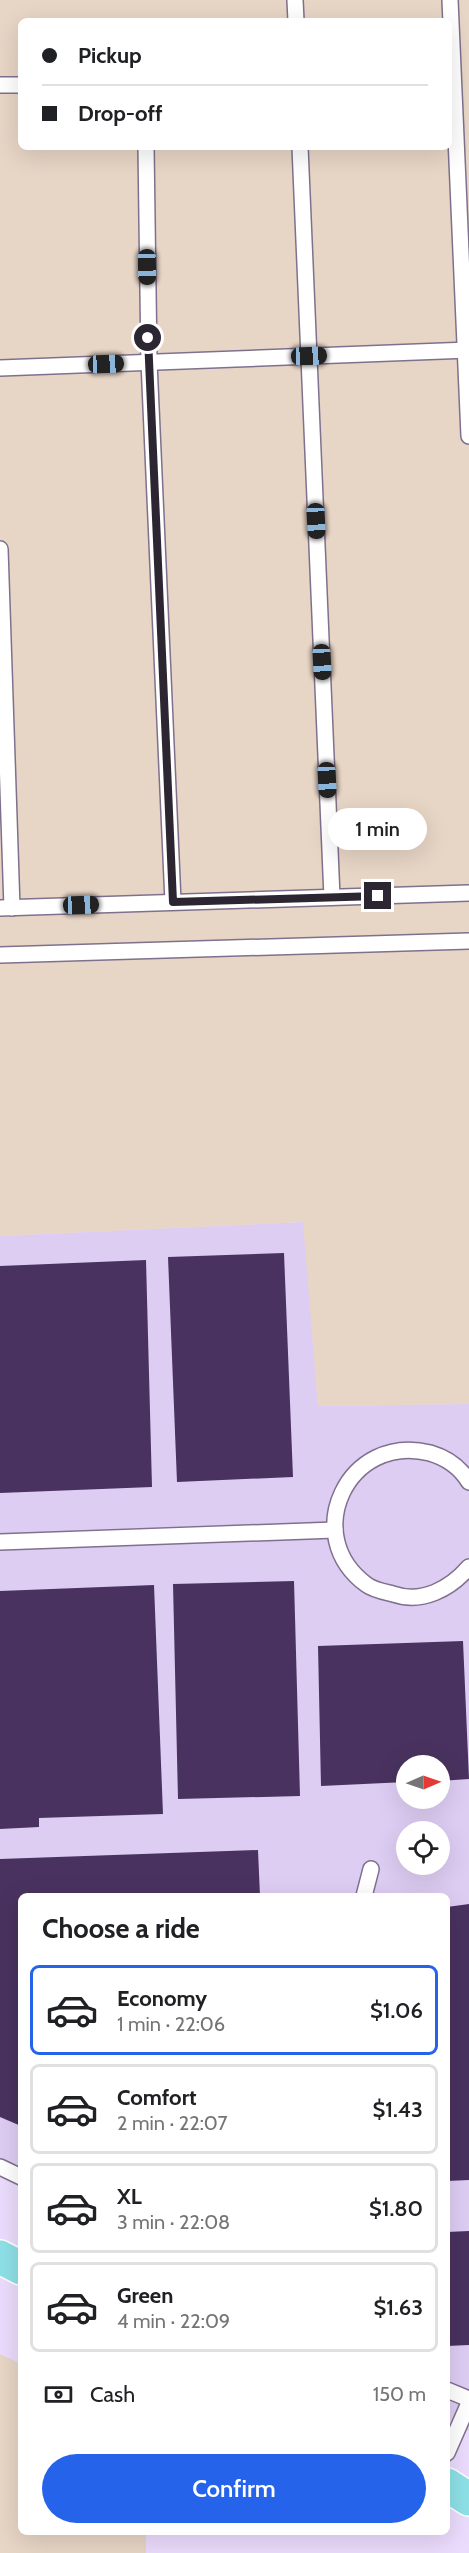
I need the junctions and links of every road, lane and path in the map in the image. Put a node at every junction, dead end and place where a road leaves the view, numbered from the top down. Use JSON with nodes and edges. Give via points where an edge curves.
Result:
{"nodes":[{"id":1,"x":295,"y":0,"type":"edge"},
{"id":2,"x":450,"y":0,"type":"edge"},
{"id":3,"x":296,"y":18,"type":"edge"},
{"id":4,"x":451,"y":18,"type":"edge"},
{"id":5,"x":452,"y":41,"type":"edge"},
{"id":6,"x":18,"y":84,"type":"edge"},
{"id":7,"x":0,"y":85,"type":"edge"},
{"id":8,"x":146,"y":150,"type":"edge"},
{"id":9,"x":300,"y":150,"type":"edge"},
{"id":10,"x":467,"y":350,"type":"edge"},
{"id":11,"x":309,"y":356,"type":"junction"},
{"id":12,"x":149,"y":362,"type":"junction"},
{"id":13,"x":0,"y":368,"type":"edge"},
{"id":14,"x":469,"y":436,"type":"edge"},
{"id":15,"x":0,"y":549,"type":"edge"},
{"id":16,"x":469,"y":893,"type":"edge"},
{"id":17,"x":332,"y":897,"type":"junction"},
{"id":18,"x":173,"y":902,"type":"junction"},
{"id":19,"x":6,"y":908,"type":"edge"},
{"id":20,"x":469,"y":941,"type":"edge"},
{"id":21,"x":0,"y":955,"type":"edge"},
{"id":22,"x":469,"y":1482,"type":"edge"},
{"id":23,"x":335,"y":1530,"type":"junction"},
{"id":24,"x":0,"y":1542,"type":"edge"},
{"id":25,"x":469,"y":1567,"type":"edge"},
{"id":26,"x":371,"y":1869,"type":"dead end"},
{"id":27,"x":365,"y":1893,"type":"edge"},
{"id":28,"x":0,"y":2167,"type":"edge"},
{"id":29,"x":18,"y":2176,"type":"edge"},
{"id":30,"x":0,"y":2257,"type":"edge"},
{"id":31,"x":18,"y":2266,"type":"edge"},
{"id":32,"x":450,"y":2392,"type":"edge"},
{"id":33,"x":469,"y":2401,"type":"edge"},
{"id":34,"x":450,"y":2447,"type":"edge"},
{"id":35,"x":450,"y":2487,"type":"edge"},
{"id":36,"x":469,"y":2499,"type":"edge"}],
"edges":[{"from":1,"to":3,"type":"lane"},
{"from":2,"to":4,"type":"lane"},
{"from":5,"to":10,"type":"lane"},
{"from":6,"to":7,"type":"lane"},
{"from":8,"to":12,"type":"lane"},
{"from":9,"to":11,"type":"lane"},
{"from":10,"to":11,"type":"lane"},
{"from":10,"to":14,"type":"lane"},
{"from":11,"to":12,"type":"lane"},
{"from":11,"to":17,"type":"lane"},
{"from":12,"to":13,"type":"lane"},
{"from":12,"to":18,"type":"lane"},
{"from":15,"to":19,"type":"lane"},
{"from":16,"to":17,"type":"lane"},
{"from":17,"to":18,"type":"lane"},
{"from":18,"to":19,"type":"lane"},
{"from":20,"to":21,"type":"lane"},
{"from":22,"to":23,"type":"lane","via":[[463,1472],[443,1457],[410,1448],[381,1454],[359,1467],[343,1488]]},
{"from":23,"to":24,"type":"lane"},
{"from":23,"to":25,"type":"lane","via":[[352,1571],[369,1586],[402,1598],[432,1595],[456,1581]]},
{"from":26,"to":27,"type":"lane"},
{"from":28,"to":29,"type":"lane"},
{"from":30,"to":31,"type":"highway"},
{"from":32,"to":33,"type":"lane"},
{"from":33,"to":34,"type":"lane"},
{"from":35,"to":36,"type":"highway"}]}
